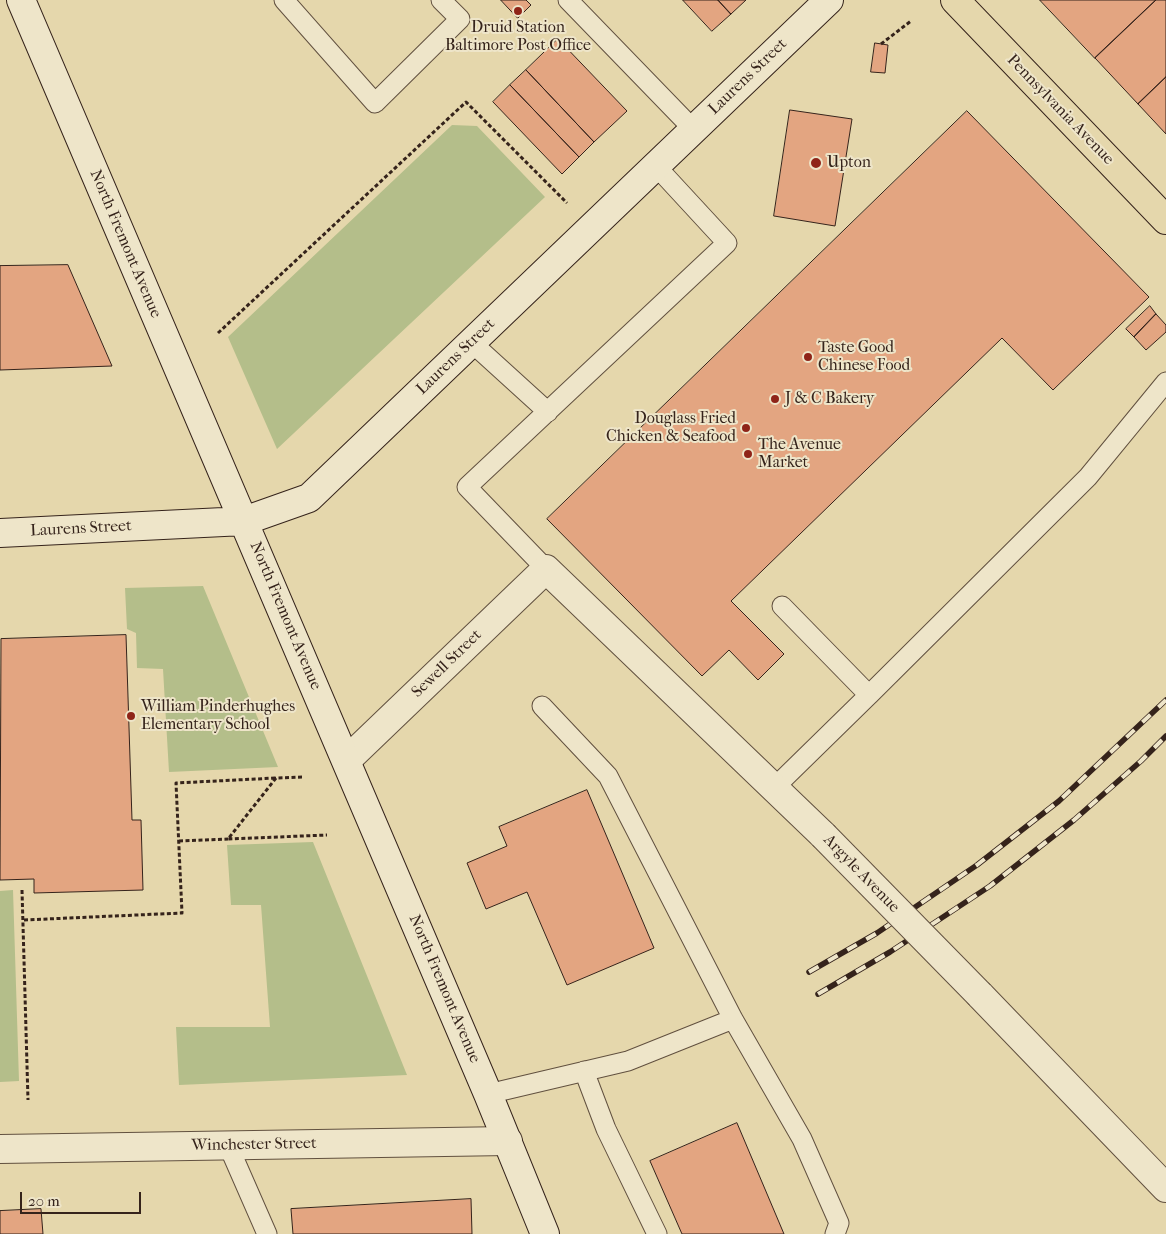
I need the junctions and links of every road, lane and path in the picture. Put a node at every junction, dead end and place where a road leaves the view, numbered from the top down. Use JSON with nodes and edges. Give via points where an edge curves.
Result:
{"nodes":[{"id":1,"x":21,"y":0,"type":"edge"},
{"id":2,"x":284,"y":0,"type":"edge"},
{"id":3,"x":441,"y":0,"type":"edge"},
{"id":4,"x":568,"y":0,"type":"edge"},
{"id":5,"x":829,"y":0,"type":"edge"},
{"id":6,"x":955,"y":0,"type":"edge"},
{"id":7,"x":911,"y":21,"type":"dead end"},
{"id":8,"x":881,"y":44,"type":"dead end"},
{"id":9,"x":694,"y":130,"type":"junction"},
{"id":10,"x":655,"y":165,"type":"junction"},
{"id":11,"x":1166,"y":220,"type":"edge"},
{"id":12,"x":591,"y":227,"type":"junction"},
{"id":13,"x":218,"y":333,"type":"dead end"},
{"id":14,"x":471,"y":342,"type":"junction"},
{"id":15,"x":1166,"y":382,"type":"edge"},
{"id":16,"x":548,"y":412,"type":"junction"},
{"id":17,"x":244,"y":521,"type":"junction"},
{"id":18,"x":0,"y":533,"type":"edge"},
{"id":19,"x":546,"y":569,"type":"junction"},
{"id":20,"x":782,"y":606,"type":"dead end"},
{"id":21,"x":869,"y":695,"type":"junction"},
{"id":22,"x":542,"y":706,"type":"dead end"},
{"id":23,"x":347,"y":760,"type":"junction"},
{"id":24,"x":302,"y":777,"type":"dead end"},
{"id":25,"x":276,"y":778,"type":"junction"},
{"id":26,"x":774,"y":788,"type":"junction"},
{"id":27,"x":327,"y":835,"type":"dead end"},
{"id":28,"x":228,"y":839,"type":"junction"},
{"id":29,"x":179,"y":841,"type":"junction"},
{"id":30,"x":22,"y":890,"type":"dead end"},
{"id":31,"x":24,"y":920,"type":"junction"},
{"id":32,"x":734,"y":1019,"type":"junction"},
{"id":33,"x":584,"y":1071,"type":"junction"},
{"id":34,"x":488,"y":1094,"type":"junction"},
{"id":35,"x":28,"y":1100,"type":"dead end"},
{"id":36,"x":508,"y":1141,"type":"junction"},
{"id":37,"x":228,"y":1145,"type":"junction"},
{"id":38,"x":0,"y":1149,"type":"edge"},
{"id":39,"x":1166,"y":1188,"type":"edge"},
{"id":40,"x":267,"y":1234,"type":"edge"},
{"id":41,"x":545,"y":1234,"type":"edge"},
{"id":42,"x":657,"y":1234,"type":"edge"},
{"id":43,"x":835,"y":1234,"type":"edge"}],
"edges":[{"from":1,"to":17,"type":"street","name":"North Fremont Avenue"},
{"from":2,"to":3,"type":"lane","via":[[376,103],[460,18]]},
{"from":4,"to":9,"type":"lane"},
{"from":5,"to":9,"type":"street","name":"Laurens Street"},
{"from":6,"to":11,"type":"main road","name":"Pennsylvania Avenue"},
{"from":7,"to":8,"type":"path"},
{"from":9,"to":10,"type":"street","name":"Laurens Street"},
{"from":10,"to":12,"type":"street","name":"Laurens Street"},
{"from":10,"to":16,"type":"lane","via":[[727,243]]},
{"from":12,"to":13,"type":"path","via":[[466,102]]},
{"from":12,"to":14,"type":"street","name":"Laurens Street"},
{"from":14,"to":16,"type":"lane"},
{"from":14,"to":17,"type":"street","name":"Laurens Street","via":[[308,498]]},
{"from":15,"to":21,"type":"lane","via":[[1088,477]]},
{"from":16,"to":19,"type":"lane","via":[[468,487]]},
{"from":17,"to":18,"type":"street","name":"Laurens Street"},
{"from":17,"to":23,"type":"street","name":"North Fremont Avenue"},
{"from":19,"to":23,"type":"street","name":"Sewell Street"},
{"from":19,"to":26,"type":"street","name":"Argyle Avenue"},
{"from":20,"to":21,"type":"lane"},
{"from":21,"to":26,"type":"lane"},
{"from":22,"to":32,"type":"lane","via":[[608,776]]},
{"from":23,"to":34,"type":"street","name":"North Fremont Avenue"},
{"from":24,"to":25,"type":"path"},
{"from":25,"to":28,"type":"path"},
{"from":25,"to":29,"type":"path","via":[[176,783]]},
{"from":26,"to":39,"type":"street","name":"Argyle Avenue","bridge":true,"via":[[823,834]]},
{"from":27,"to":28,"type":"path"},
{"from":28,"to":29,"type":"path"},
{"from":29,"to":31,"type":"path","via":[[182,913]]},
{"from":30,"to":31,"type":"path"},
{"from":31,"to":35,"type":"path"},
{"from":32,"to":33,"type":"lane","via":[[628,1061]]},
{"from":32,"to":43,"type":"lane","via":[[802,1139],[838,1223]]},
{"from":33,"to":34,"type":"lane"},
{"from":33,"to":42,"type":"lane","via":[[606,1129]]},
{"from":34,"to":36,"type":"street","name":"North Fremont Avenue"},
{"from":36,"to":37,"type":"street","name":"Winchester Street"},
{"from":36,"to":41,"type":"street","name":"North Fremont Avenue"},
{"from":37,"to":38,"type":"street","name":"Winchester Street"},
{"from":37,"to":40,"type":"lane"}]}
